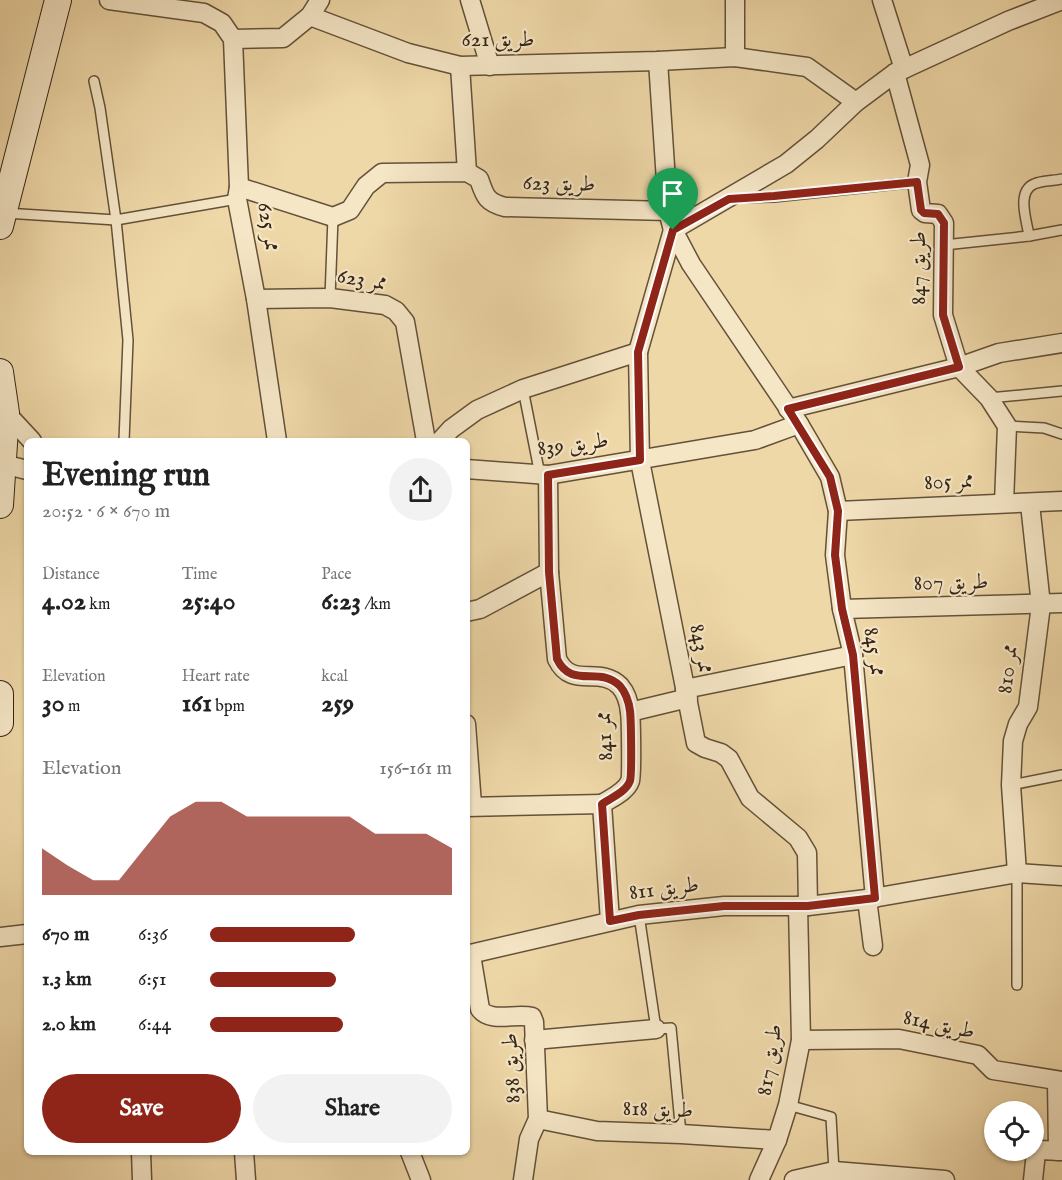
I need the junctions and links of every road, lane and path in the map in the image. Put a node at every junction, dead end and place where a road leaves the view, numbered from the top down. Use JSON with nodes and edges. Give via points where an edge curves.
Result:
{"nodes":[{"id":1,"x":58,"y":0,"type":"edge"},
{"id":2,"x":109,"y":0,"type":"edge"},
{"id":3,"x":320,"y":0,"type":"edge"},
{"id":4,"x":470,"y":0,"type":"edge"},
{"id":5,"x":735,"y":0,"type":"edge"},
{"id":6,"x":882,"y":0,"type":"edge"},
{"id":7,"x":1062,"y":0,"type":"edge"},
{"id":8,"x":202,"y":7,"type":"edge"},
{"id":9,"x":310,"y":16,"type":"junction"},
{"id":10,"x":233,"y":39,"type":"junction"},
{"id":11,"x":735,"y":57,"type":"junction"},
{"id":12,"x":658,"y":61,"type":"junction"},
{"id":13,"x":460,"y":66,"type":"junction"},
{"id":14,"x":490,"y":66,"type":"junction"},
{"id":15,"x":899,"y":71,"type":"junction"},
{"id":16,"x":94,"y":81,"type":"dead end"},
{"id":17,"x":856,"y":102,"type":"junction"},
{"id":18,"x":467,"y":172,"type":"junction"},
{"id":19,"x":1062,"y":179,"type":"edge"},
{"id":20,"x":917,"y":182,"type":"junction"},
{"id":21,"x":238,"y":193,"type":"junction"},
{"id":22,"x":729,"y":199,"type":"junction"},
{"id":23,"x":668,"y":211,"type":"junction"},
{"id":24,"x":333,"y":217,"type":"junction"},
{"id":25,"x":1,"y":219,"type":"edge"},
{"id":26,"x":116,"y":220,"type":"junction"},
{"id":27,"x":673,"y":230,"type":"junction"},
{"id":28,"x":1062,"y":230,"type":"edge"},
{"id":29,"x":1029,"y":236,"type":"junction"},
{"id":30,"x":944,"y":245,"type":"junction"},
{"id":31,"x":330,"y":298,"type":"junction"},
{"id":32,"x":256,"y":299,"type":"junction"},
{"id":33,"x":1062,"y":343,"type":"edge"},
{"id":34,"x":638,"y":352,"type":"junction"},
{"id":35,"x":959,"y":367,"type":"junction"},
{"id":36,"x":0,"y":372,"type":"edge"},
{"id":37,"x":523,"y":389,"type":"junction"},
{"id":38,"x":1062,"y":391,"type":"edge"},
{"id":39,"x":989,"y":398,"type":"junction"},
{"id":40,"x":788,"y":409,"type":"junction"},
{"id":41,"x":3,"y":414,"type":"edge"},
{"id":42,"x":798,"y":424,"type":"junction"},
{"id":43,"x":1006,"y":426,"type":"junction"},
{"id":44,"x":1062,"y":434,"type":"edge"},
{"id":45,"x":29,"y":438,"type":"edge"},
{"id":46,"x":124,"y":438,"type":"edge"},
{"id":47,"x":277,"y":438,"type":"edge"},
{"id":48,"x":425,"y":438,"type":"edge"},
{"id":49,"x":443,"y":438,"type":"edge"},
{"id":50,"x":640,"y":460,"type":"junction"},
{"id":51,"x":10,"y":466,"type":"edge"},
{"id":52,"x":470,"y":470,"type":"edge"},
{"id":53,"x":544,"y":475,"type":"junction"},
{"id":54,"x":1062,"y":501,"type":"edge"},
{"id":55,"x":1004,"y":503,"type":"junction"},
{"id":56,"x":1030,"y":504,"type":"junction"},
{"id":57,"x":0,"y":505,"type":"edge"},
{"id":58,"x":838,"y":511,"type":"junction"},
{"id":59,"x":549,"y":572,"type":"junction"},
{"id":60,"x":1062,"y":603,"type":"edge"},
{"id":61,"x":1041,"y":605,"type":"junction"},
{"id":62,"x":842,"y":609,"type":"junction"},
{"id":63,"x":470,"y":611,"type":"edge"},
{"id":64,"x":853,"y":655,"type":"junction"},
{"id":65,"x":0,"y":694,"type":"edge"},
{"id":66,"x":686,"y":694,"type":"junction"},
{"id":67,"x":630,"y":712,"type":"junction"},
{"id":68,"x":0,"y":723,"type":"edge"},
{"id":69,"x":1062,"y":775,"type":"edge"},
{"id":70,"x":1011,"y":785,"type":"junction"},
{"id":71,"x":602,"y":804,"type":"junction"},
{"id":72,"x":470,"y":806,"type":"edge"},
{"id":73,"x":1017,"y":873,"type":"junction"},
{"id":74,"x":1062,"y":876,"type":"edge"},
{"id":75,"x":871,"y":898,"type":"junction"},
{"id":76,"x":803,"y":906,"type":"junction"},
{"id":77,"x":639,"y":915,"type":"junction"},
{"id":78,"x":610,"y":921,"type":"junction"},
{"id":79,"x":24,"y":934,"type":"edge"},
{"id":80,"x":0,"y":937,"type":"edge"},
{"id":81,"x":873,"y":946,"type":"dead end"},
{"id":82,"x":470,"y":955,"type":"edge"},
{"id":83,"x":470,"y":960,"type":"edge"},
{"id":84,"x":1017,"y":985,"type":"dead end"},
{"id":85,"x":656,"y":1029,"type":"junction"},
{"id":86,"x":534,"y":1040,"type":"junction"},
{"id":87,"x":801,"y":1040,"type":"junction"},
{"id":88,"x":1059,"y":1081,"type":"edge"},
{"id":89,"x":788,"y":1105,"type":"junction"},
{"id":90,"x":538,"y":1119,"type":"junction"},
{"id":91,"x":681,"y":1134,"type":"junction"},
{"id":92,"x":777,"y":1140,"type":"junction"},
{"id":93,"x":1060,"y":1151,"type":"edge"},
{"id":94,"x":141,"y":1155,"type":"edge"},
{"id":95,"x":244,"y":1155,"type":"edge"},
{"id":96,"x":411,"y":1155,"type":"edge"},
{"id":97,"x":834,"y":1171,"type":"junction"},
{"id":98,"x":142,"y":1180,"type":"edge"},
{"id":99,"x":246,"y":1180,"type":"edge"},
{"id":100,"x":421,"y":1180,"type":"edge"},
{"id":101,"x":523,"y":1180,"type":"edge"},
{"id":102,"x":759,"y":1180,"type":"edge"},
{"id":103,"x":794,"y":1180,"type":"edge"},
{"id":104,"x":945,"y":1180,"type":"edge"},
{"id":105,"x":1033,"y":1180,"type":"edge"}],
"edges":[{"from":1,"to":25,"type":"street"},
{"from":2,"to":8,"type":"street"},
{"from":3,"to":9,"type":"street"},
{"from":4,"to":14,"type":"street"},
{"from":5,"to":11,"type":"street"},
{"from":6,"to":15,"type":"street","name":"طريق 847"},
{"from":7,"to":15,"type":"street"},
{"from":8,"to":10,"type":"street","via":[[222,23]]},
{"from":9,"to":10,"type":"street","via":[[283,38]]},
{"from":9,"to":13,"type":"street","name":"طريق 621","via":[[408,53]]},
{"from":10,"to":21,"type":"street","name":"ممر 625"},
{"from":11,"to":12,"type":"street","name":"طريق 621"},
{"from":11,"to":17,"type":"street","name":"طريق 621","via":[[807,67]]},
{"from":12,"to":14,"type":"street","name":"طريق 621"},
{"from":12,"to":23,"type":"street"},
{"from":13,"to":14,"type":"street","name":"طريق 621"},
{"from":13,"to":18,"type":"street"},
{"from":15,"to":17,"type":"street"},
{"from":15,"to":20,"type":"street","name":"طريق 847","via":[[920,165]]},
{"from":16,"to":26,"type":"lane"},
{"from":17,"to":22,"type":"street","via":[[786,164]]},
{"from":18,"to":23,"type":"street","name":"طريق 623","via":[[479,179],[491,203],[505,207]]},
{"from":18,"to":24,"type":"street","via":[[382,173],[366,186],[350,210]]},
{"from":19,"to":29,"type":"lane","via":[[1035,183],[1028,188],[1023,197]]},
{"from":20,"to":22,"type":"lane"},
{"from":20,"to":30,"type":"street","name":"طريق 847","via":[[921,210],[938,214],[944,223]]},
{"from":21,"to":24,"type":"street"},
{"from":21,"to":26,"type":"lane"},
{"from":21,"to":32,"type":"street","name":"ممر 625"},
{"from":22,"to":27,"type":"street"},
{"from":23,"to":27,"type":"street"},
{"from":24,"to":31,"type":"lane"},
{"from":25,"to":26,"type":"lane"},
{"from":26,"to":46,"type":"lane","via":[[128,340]]},
{"from":27,"to":34,"type":"street","name":"ممر 843"},
{"from":27,"to":40,"type":"street","name":"ممر 845","via":[[691,264]]},
{"from":28,"to":29,"type":"lane"},
{"from":29,"to":30,"type":"lane"},
{"from":30,"to":35,"type":"street","name":"طريق 847","via":[[943,315]]},
{"from":31,"to":32,"type":"street","name":"ممر 623"},
{"from":31,"to":48,"type":"street","name":"ممر 623","via":[[385,305],[405,322]]},
{"from":32,"to":47,"type":"street","name":"ممر 625"},
{"from":33,"to":35,"type":"street","via":[[999,353]]},
{"from":34,"to":37,"type":"street"},
{"from":34,"to":50,"type":"street","name":"ممر 843"},
{"from":35,"to":39,"type":"street"},
{"from":35,"to":40,"type":"street"},
{"from":36,"to":41,"type":"street"},
{"from":37,"to":49,"type":"street","via":[[477,410]]},
{"from":37,"to":53,"type":"lane"},
{"from":38,"to":39,"type":"lane"},
{"from":39,"to":43,"type":"street"},
{"from":40,"to":42,"type":"street","name":"ممر 845"},
{"from":41,"to":45,"type":"street"},
{"from":41,"to":51,"type":"street"},
{"from":42,"to":50,"type":"street","name":"طريق 839","via":[[754,440]]},
{"from":42,"to":58,"type":"street","name":"ممر 845","via":[[830,477]]},
{"from":43,"to":44,"type":"lane","via":[[1044,428]]},
{"from":43,"to":55,"type":"street"},
{"from":50,"to":53,"type":"street","name":"طريق 839"},
{"from":50,"to":66,"type":"street","name":"ممر 843"},
{"from":51,"to":57,"type":"street"},
{"from":52,"to":53,"type":"street","name":"طريق 839"},
{"from":53,"to":59,"type":"street","name":"ممر 841"},
{"from":54,"to":56,"type":"street","name":"ممر 805"},
{"from":55,"to":56,"type":"street","name":"ممر 805"},
{"from":55,"to":58,"type":"street","name":"ممر 805"},
{"from":56,"to":61,"type":"street","name":"ممر 810"},
{"from":58,"to":62,"type":"street","name":"ممر 845","via":[[835,555]]},
{"from":59,"to":63,"type":"street"},
{"from":59,"to":67,"type":"street","name":"ممر 841","via":[[557,659],[562,670],[618,684],[625,692]]},
{"from":60,"to":61,"type":"street","name":"طريق 807"},
{"from":61,"to":62,"type":"street","name":"طريق 807"},
{"from":61,"to":70,"type":"street","name":"ممر 810","via":[[1028,707],[1013,741]]},
{"from":62,"to":64,"type":"street","name":"ممر 845"},
{"from":64,"to":66,"type":"street"},
{"from":64,"to":75,"type":"street","name":"ممر 845"},
{"from":65,"to":68,"type":"street"},
{"from":66,"to":67,"type":"street"},
{"from":66,"to":76,"type":"street","name":"ممر 843","via":[[696,743],[729,759],[750,798],[798,838],[807,853]]},
{"from":67,"to":71,"type":"street","name":"ممر 841","via":[[630,781],[620,794]]},
{"from":69,"to":70,"type":"lane"},
{"from":70,"to":73,"type":"street","name":"ممر 810"},
{"from":71,"to":72,"type":"street"},
{"from":71,"to":78,"type":"street"},
{"from":73,"to":74,"type":"street","name":"طريق 811"},
{"from":73,"to":75,"type":"street","name":"طريق 811"},
{"from":73,"to":84,"type":"lane"},
{"from":75,"to":76,"type":"street","name":"طريق 811"},
{"from":75,"to":81,"type":"street"},
{"from":76,"to":77,"type":"street","name":"طريق 811","via":[[724,906]]},
{"from":76,"to":87,"type":"street","name":"طريق 817"},
{"from":77,"to":78,"type":"street","name":"طريق 811"},
{"from":77,"to":85,"type":"lane"},
{"from":78,"to":82,"type":"street","name":"طريق 811"},
{"from":79,"to":80,"type":"street"},
{"from":83,"to":86,"type":"street","name":"طريق 838","via":[[483,1014],[532,1017]]},
{"from":85,"to":86,"type":"street"},
{"from":85,"to":91,"type":"lane","via":[[671,1028]]},
{"from":86,"to":90,"type":"street","name":"طريق 838"},
{"from":87,"to":88,"type":"street","name":"طريق 814","via":[[899,1039],[978,1056],[993,1070]]},
{"from":87,"to":89,"type":"street","name":"طريق 817"},
{"from":88,"to":93,"type":"street"},
{"from":89,"to":92,"type":"street","name":"طريق 817"},
{"from":89,"to":97,"type":"lane","via":[[831,1117]]},
{"from":90,"to":91,"type":"street","name":"طريق 818","via":[[597,1131]]},
{"from":90,"to":101,"type":"street","via":[[529,1139]]},
{"from":91,"to":92,"type":"street","name":"طريق 818"},
{"from":92,"to":102,"type":"street","name":"طريق 817"},
{"from":93,"to":105,"type":"street","via":[[1036,1152]]},
{"from":94,"to":98,"type":"street"},
{"from":95,"to":99,"type":"street"},
{"from":96,"to":100,"type":"street"},
{"from":97,"to":103,"type":"street"},
{"from":97,"to":104,"type":"street"}]}
